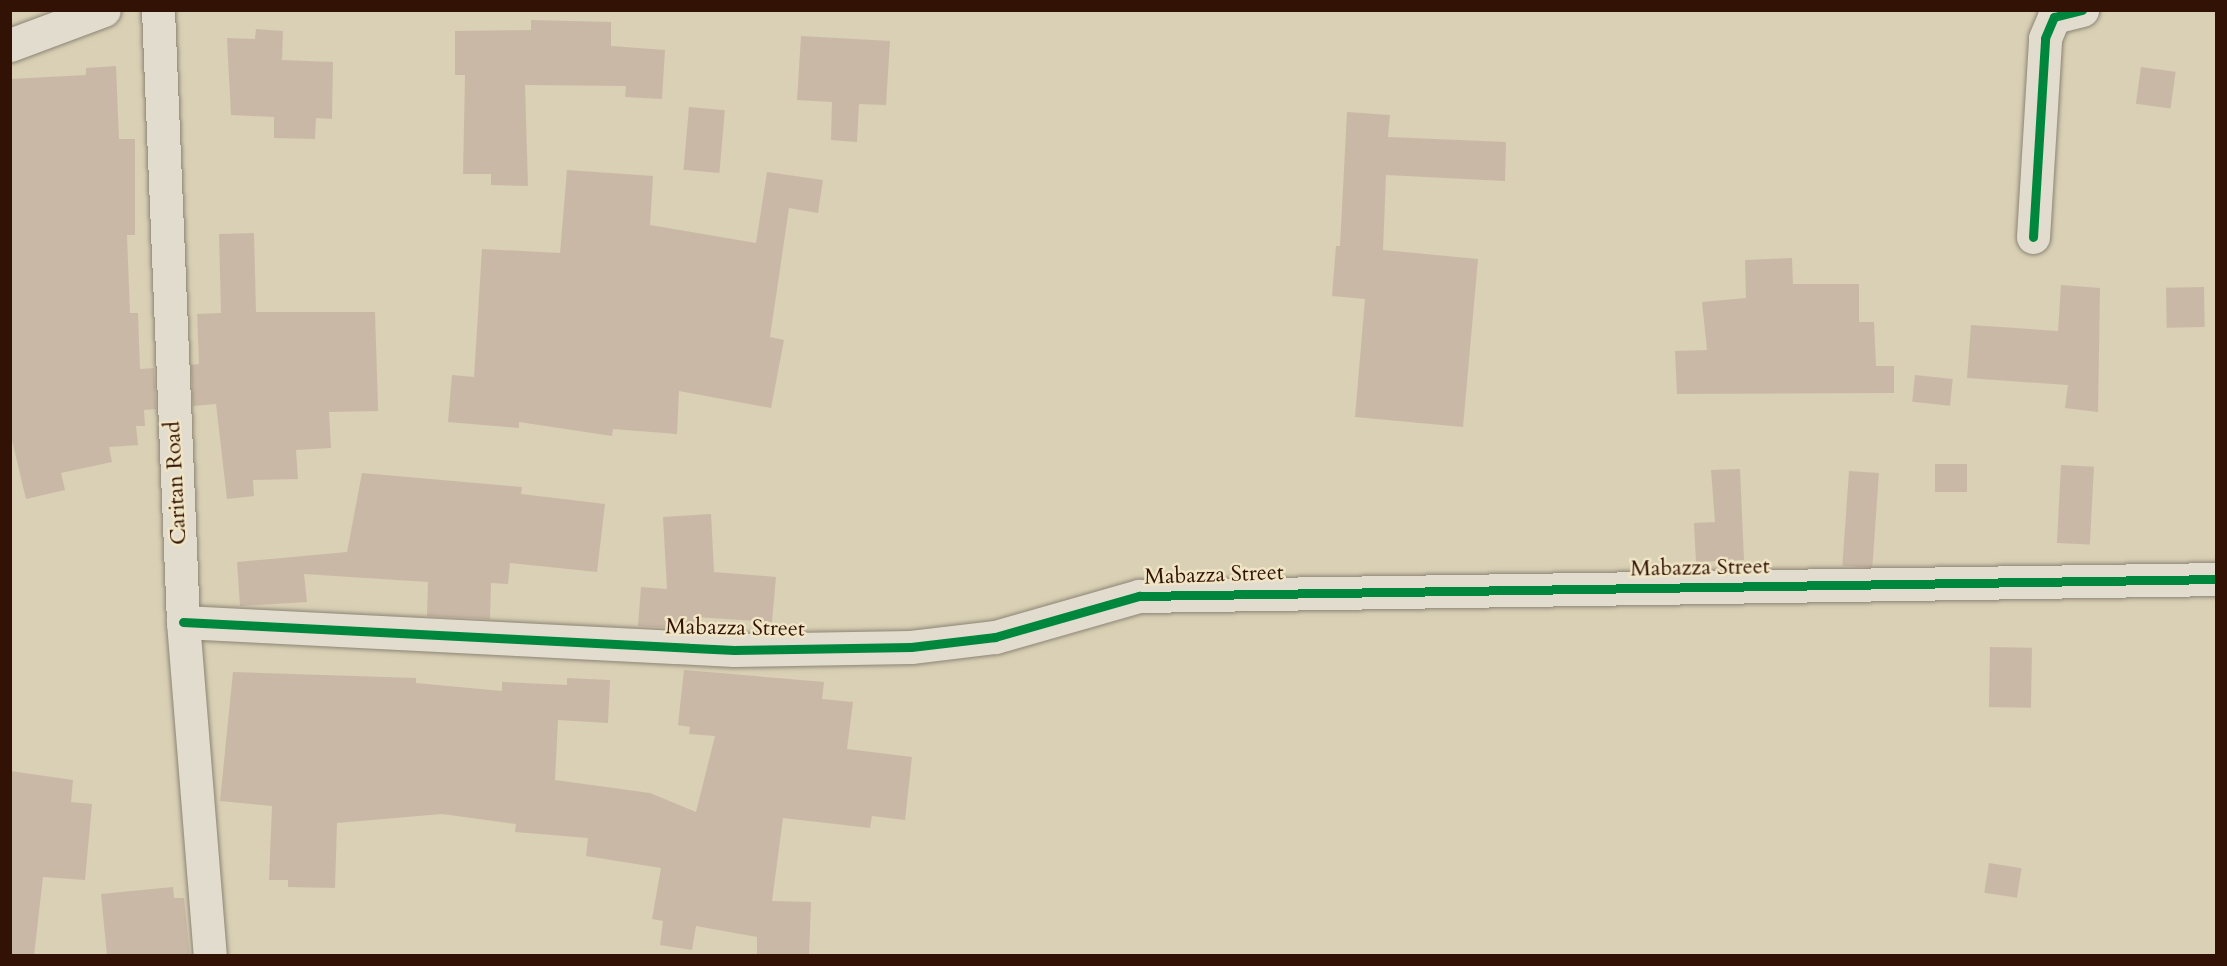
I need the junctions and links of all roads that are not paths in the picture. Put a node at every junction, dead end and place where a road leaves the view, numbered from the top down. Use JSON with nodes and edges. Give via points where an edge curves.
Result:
{"nodes":[{"id":1,"x":104,"y":10,"type":"edge"},
{"id":2,"x":158,"y":10,"type":"edge"},
{"id":3,"x":2082,"y":10,"type":"edge"},
{"id":4,"x":10,"y":45,"type":"edge"},
{"id":5,"x":2033,"y":237,"type":"dead end"},
{"id":6,"x":2217,"y":579,"type":"edge"},
{"id":7,"x":183,"y":622,"type":"junction"},
{"id":8,"x":210,"y":956,"type":"edge"}],
"edges":[{"from":1,"to":4,"type":"street"},
{"from":2,"to":7,"type":"street","name":"Caritan Road"},
{"from":3,"to":5,"type":"street","via":[[2054,17],[2045,38]]},
{"from":6,"to":7,"type":"street","name":"Mabazza Street","via":[[1139,596],[996,637],[911,647],[734,650]]},
{"from":7,"to":8,"type":"street","name":"Caritan Road"}]}
